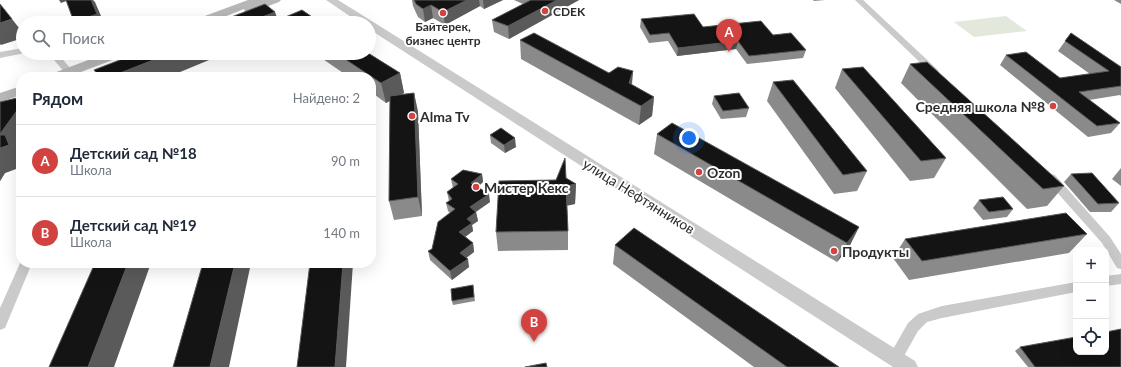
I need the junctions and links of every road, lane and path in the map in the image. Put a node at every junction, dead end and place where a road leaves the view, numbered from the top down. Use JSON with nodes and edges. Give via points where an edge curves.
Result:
{"nodes":[{"id":1,"x":258,"y":0,"type":"edge"},
{"id":2,"x":275,"y":0,"type":"edge"},
{"id":3,"x":331,"y":0,"type":"edge"},
{"id":4,"x":859,"y":0,"type":"edge"},
{"id":5,"x":216,"y":16,"type":"edge"},
{"id":6,"x":234,"y":16,"type":"edge"},
{"id":7,"x":356,"y":16,"type":"edge"},
{"id":8,"x":376,"y":29,"type":"edge"},
{"id":9,"x":16,"y":52,"type":"edge"},
{"id":10,"x":0,"y":55,"type":"edge"},
{"id":11,"x":59,"y":60,"type":"edge"},
{"id":12,"x":109,"y":60,"type":"edge"},
{"id":13,"x":71,"y":72,"type":"edge"},
{"id":14,"x":78,"y":72,"type":"edge"},
{"id":15,"x":944,"y":80,"type":"edge"},
{"id":16,"x":16,"y":92,"type":"edge"},
{"id":17,"x":0,"y":98,"type":"edge"},
{"id":18,"x":16,"y":101,"type":"edge"},
{"id":19,"x":0,"y":107,"type":"edge"},
{"id":20,"x":1041,"y":168,"type":"edge"},
{"id":21,"x":1121,"y":264,"type":"edge"},
{"id":22,"x":24,"y":268,"type":"edge"},
{"id":23,"x":1121,"y":279,"type":"edge"},
{"id":24,"x":1109,"y":281,"type":"edge"},
{"id":25,"x":1073,"y":288,"type":"edge"},
{"id":26,"x":0,"y":324,"type":"edge"},
{"id":27,"x":895,"y":358,"type":"junction"},
{"id":28,"x":909,"y":367,"type":"edge"}],
"edges":[{"from":1,"to":5,"type":"main road"},
{"from":2,"to":6,"type":"main road"},
{"from":3,"to":7,"type":"street","name":"улица Нефтянников"},
{"from":4,"to":15,"type":"street"},
{"from":8,"to":27,"type":"street","name":"улица Нефтянников"},
{"from":9,"to":10,"type":"street"},
{"from":11,"to":13,"type":"street"},
{"from":12,"to":14,"type":"main road"},
{"from":16,"to":17,"type":"main road"},
{"from":18,"to":19,"type":"main road"},
{"from":20,"to":21,"type":"street","via":[[1106,240]]},
{"from":22,"to":26,"type":"street"},
{"from":23,"to":24,"type":"street"},
{"from":25,"to":27,"type":"street","via":[[942,312],[923,318],[913,327]]},
{"from":27,"to":28,"type":"street","name":"улица Нефтянников"}]}
